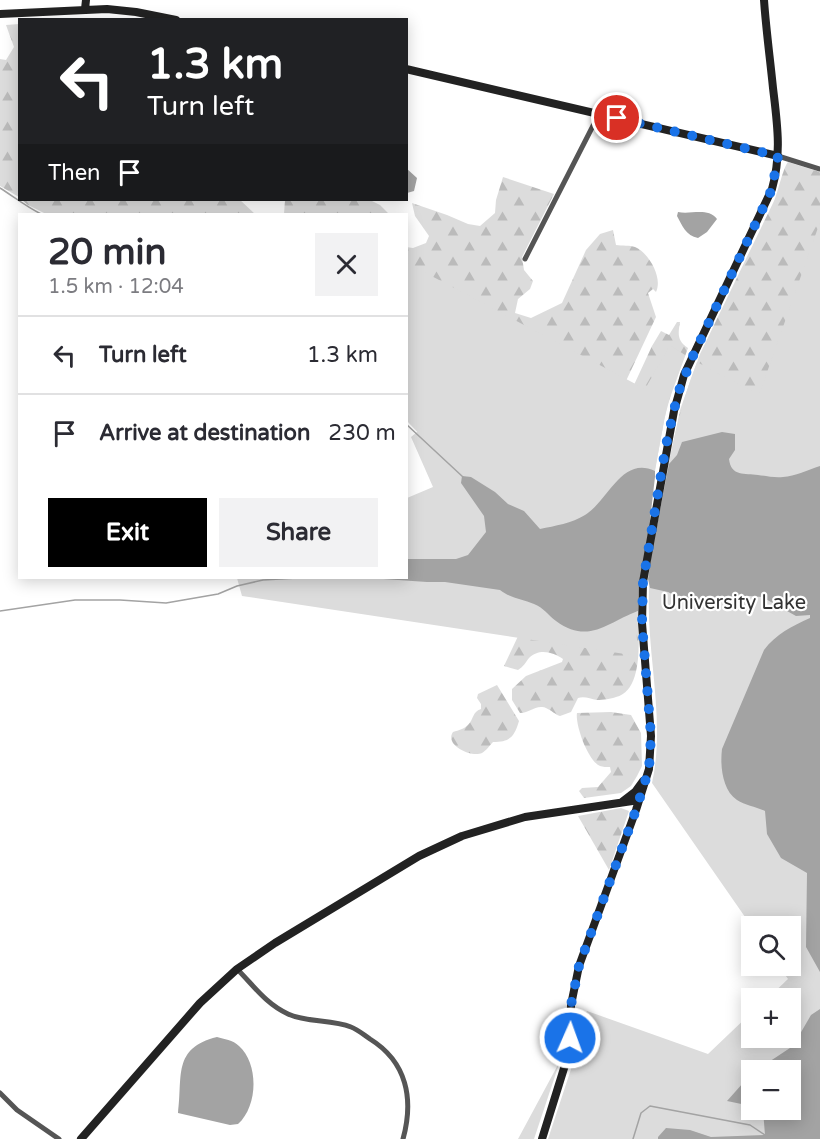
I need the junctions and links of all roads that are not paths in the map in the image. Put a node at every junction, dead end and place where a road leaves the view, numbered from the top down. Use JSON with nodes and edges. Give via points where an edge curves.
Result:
{"nodes":[{"id":1,"x":86,"y":0,"type":"edge"},
{"id":2,"x":764,"y":0,"type":"edge"},
{"id":3,"x":85,"y":9,"type":"junction"},
{"id":4,"x":0,"y":14,"type":"edge"},
{"id":5,"x":166,"y":18,"type":"edge"},
{"id":6,"x":408,"y":69,"type":"edge"},
{"id":7,"x":599,"y":114,"type":"junction"},
{"id":8,"x":778,"y":156,"type":"junction"},
{"id":9,"x":820,"y":169,"type":"edge"},
{"id":10,"x":525,"y":259,"type":"dead end"},
{"id":11,"x":649,"y":769,"type":"junction"},
{"id":12,"x":639,"y":800,"type":"junction"},
{"id":13,"x":620,"y":803,"type":"junction"},
{"id":14,"x":237,"y":969,"type":"junction"},
{"id":15,"x":0,"y":1094,"type":"edge"},
{"id":16,"x":58,"y":1139,"type":"edge"},
{"id":17,"x":81,"y":1139,"type":"edge"},
{"id":18,"x":404,"y":1139,"type":"edge"},
{"id":19,"x":542,"y":1139,"type":"edge"}],
"edges":[{"from":1,"to":3,"type":"street"},
{"from":2,"to":8,"type":"street"},
{"from":3,"to":4,"type":"street"},
{"from":3,"to":5,"type":"street","via":[[131,11]]},
{"from":6,"to":7,"type":"street"},
{"from":7,"to":8,"type":"street"},
{"from":7,"to":10,"type":"street"},
{"from":8,"to":9,"type":"street"},
{"from":8,"to":11,"type":"street","via":[[772,189],[684,375],[674,411],[643,582],[642,623],[651,736]]},
{"from":11,"to":12,"type":"street"},
{"from":11,"to":13,"type":"street","via":[[635,792]]},
{"from":12,"to":13,"type":"street"},
{"from":12,"to":19,"type":"street","via":[[579,966],[571,1005],[570,1048]]},
{"from":13,"to":14,"type":"street","via":[[525,818],[450,841],[419,856]]},
{"from":14,"to":17,"type":"street","via":[[200,1003]]},
{"from":14,"to":18,"type":"street","via":[[277,1009],[300,1018],[351,1026],[387,1053],[399,1069],[406,1089],[409,1109]]},
{"from":15,"to":16,"type":"street"}]}
